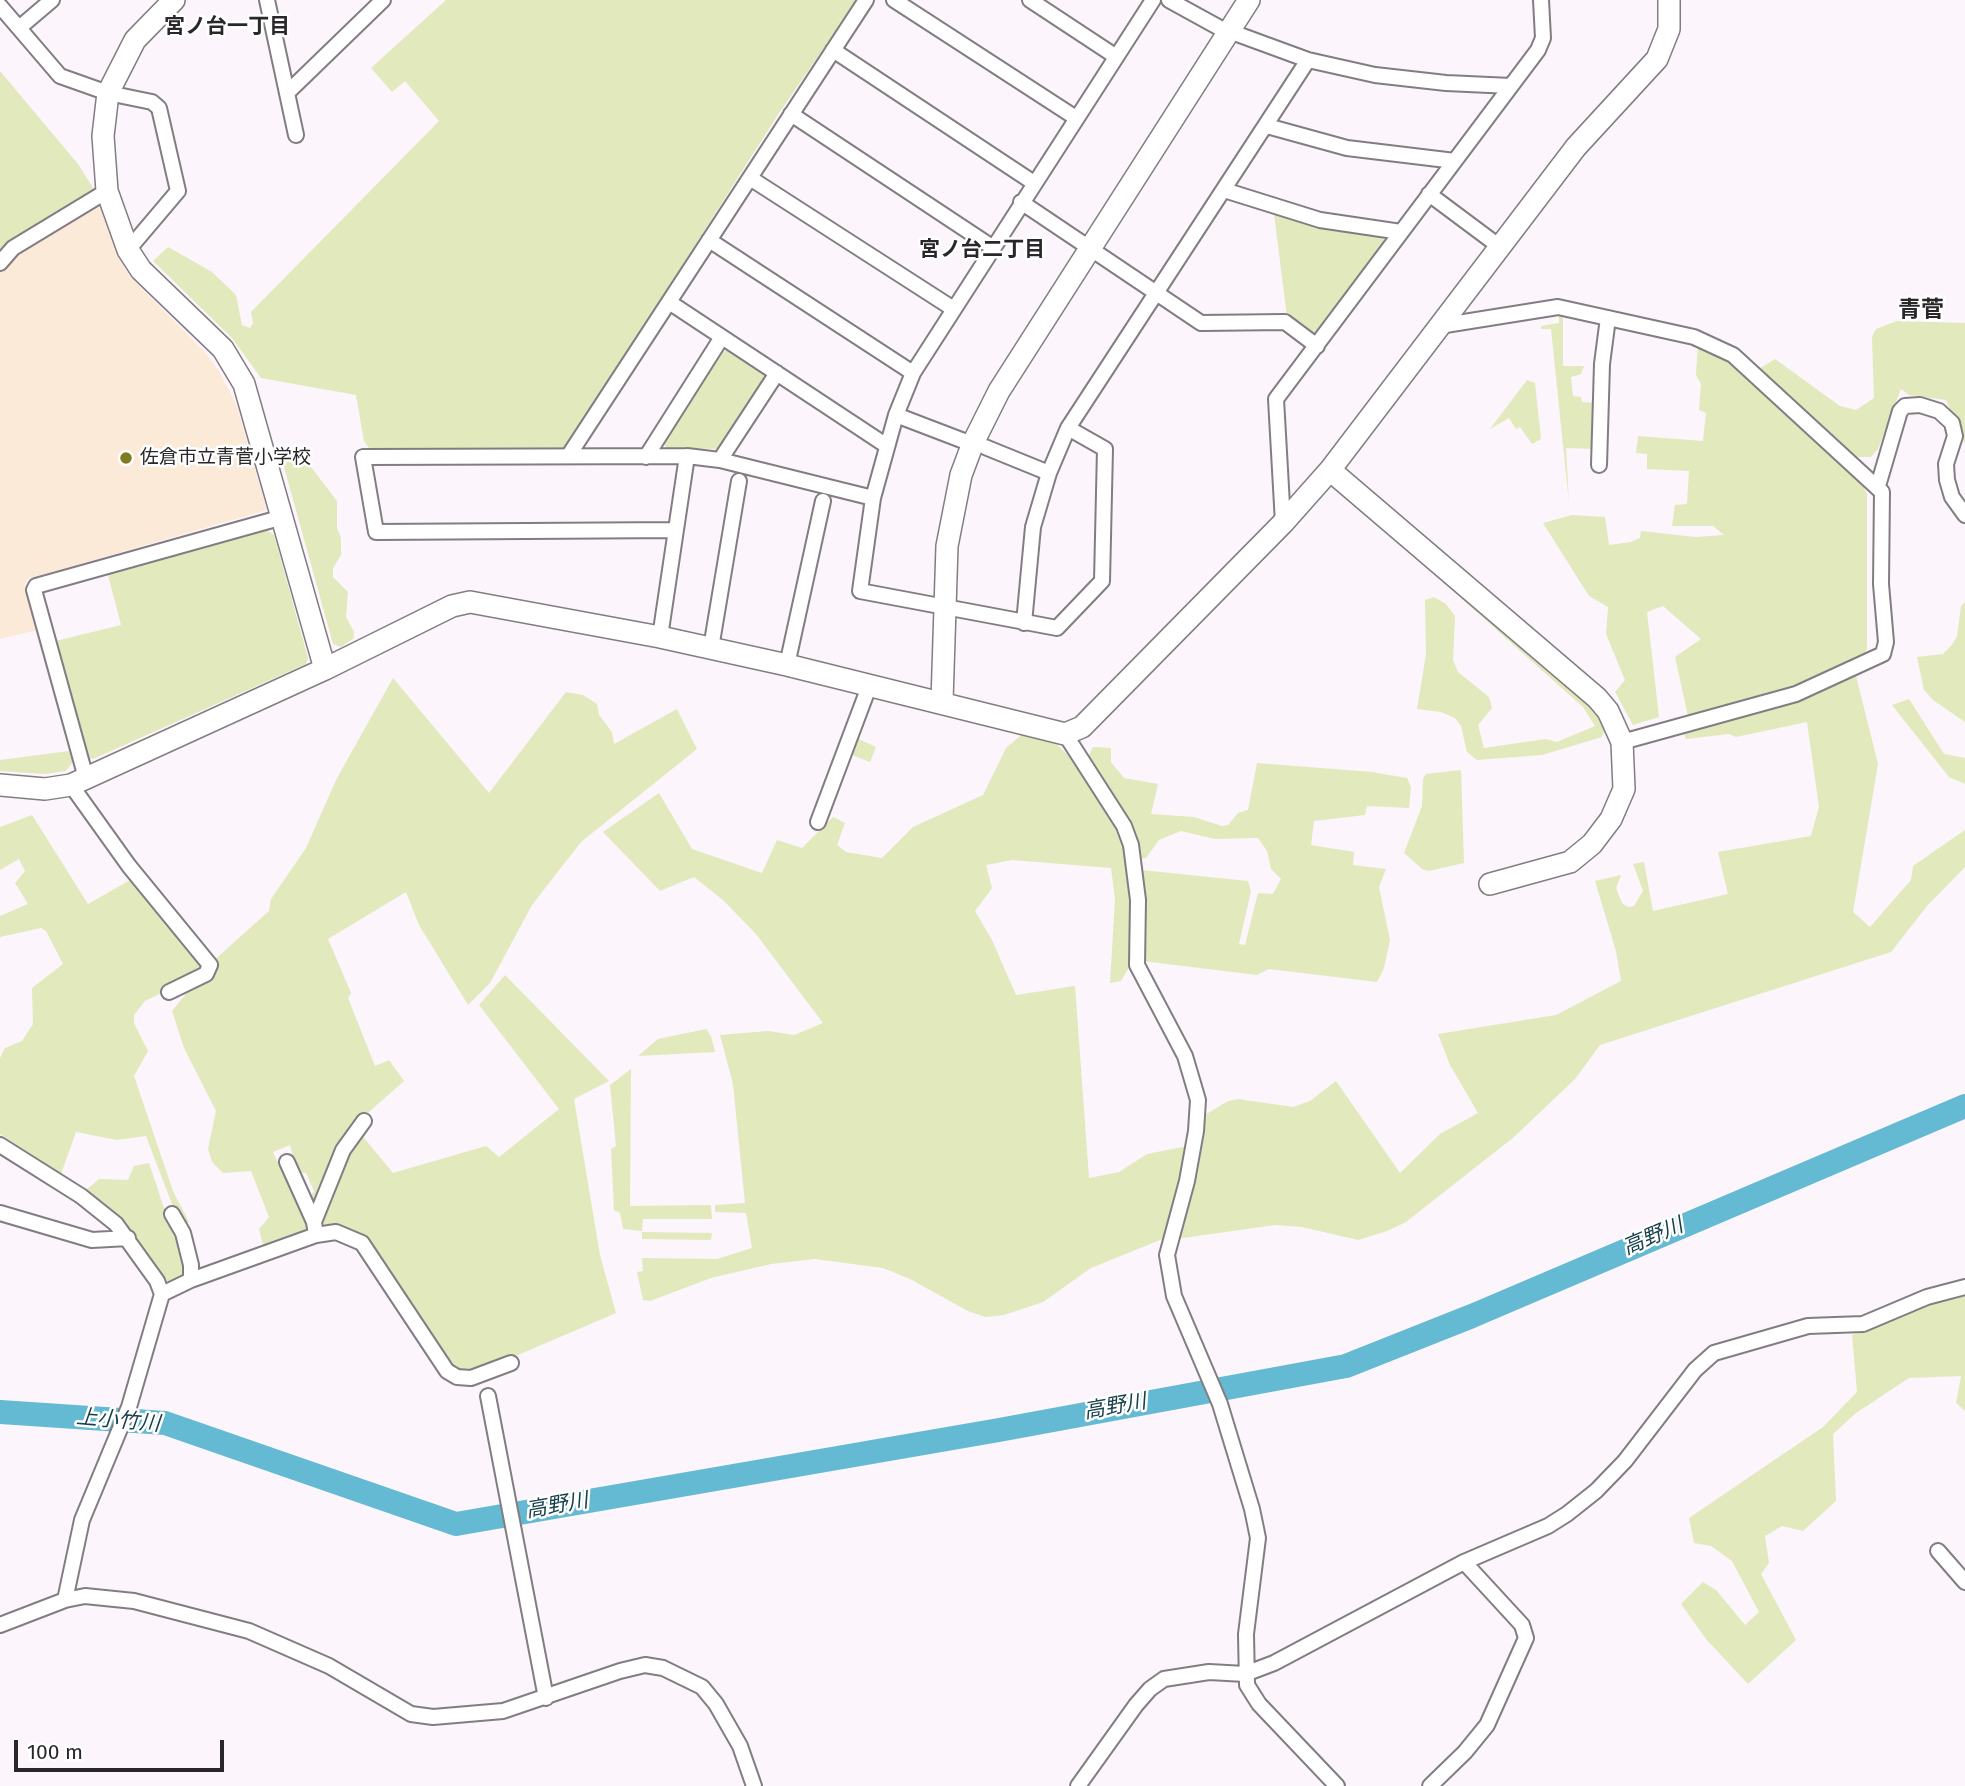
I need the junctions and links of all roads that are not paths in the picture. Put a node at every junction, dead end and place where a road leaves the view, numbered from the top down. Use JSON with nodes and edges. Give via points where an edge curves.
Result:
{"nodes":[{"id":1,"x":52,"y":0,"type":"edge"},
{"id":2,"x":174,"y":0,"type":"edge"},
{"id":3,"x":282,"y":0,"type":"edge"},
{"id":4,"x":383,"y":0,"type":"edge"},
{"id":5,"x":866,"y":0,"type":"edge"},
{"id":6,"x":894,"y":0,"type":"edge"},
{"id":7,"x":1031,"y":0,"type":"edge"},
{"id":8,"x":1153,"y":0,"type":"edge"},
{"id":9,"x":1169,"y":0,"type":"edge"},
{"id":10,"x":1249,"y":0,"type":"edge"},
{"id":11,"x":1541,"y":0,"type":"edge"},
{"id":12,"x":1669,"y":0,"type":"edge"},
{"id":13,"x":0,"y":6,"type":"edge"},
{"id":14,"x":268,"y":6,"type":"edge"},
{"id":15,"x":19,"y":28,"type":"junction"},
{"id":16,"x":1229,"y":32,"type":"junction"},
{"id":17,"x":833,"y":50,"type":"junction"},
{"id":18,"x":1115,"y":56,"type":"junction"},
{"id":19,"x":1308,"y":60,"type":"junction"},
{"id":20,"x":1511,"y":86,"type":"junction"},
{"id":21,"x":108,"y":93,"type":"junction"},
{"id":22,"x":287,"y":93,"type":"junction"},
{"id":23,"x":791,"y":114,"type":"junction"},
{"id":24,"x":1076,"y":118,"type":"junction"},
{"id":25,"x":1266,"y":126,"type":"junction"},
{"id":26,"x":296,"y":135,"type":"dead end"},
{"id":27,"x":1455,"y":161,"type":"junction"},
{"id":28,"x":750,"y":178,"type":"junction"},
{"id":29,"x":1034,"y":183,"type":"junction"},
{"id":30,"x":1224,"y":190,"type":"junction"},
{"id":31,"x":107,"y":191,"type":"junction"},
{"id":32,"x":1430,"y":194,"type":"junction"},
{"id":33,"x":1021,"y":202,"type":"junction"},
{"id":34,"x":1401,"y":232,"type":"junction"},
{"id":35,"x":709,"y":240,"type":"junction"},
{"id":36,"x":992,"y":247,"type":"junction"},
{"id":37,"x":1500,"y":247,"type":"junction"},
{"id":38,"x":1091,"y":248,"type":"junction"},
{"id":39,"x":128,"y":250,"type":"junction"},
{"id":40,"x":0,"y":263,"type":"edge"},
{"id":41,"x":1157,"y":294,"type":"junction"},
{"id":42,"x":669,"y":302,"type":"junction"},
{"id":43,"x":952,"y":308,"type":"junction"},
{"id":44,"x":1608,"y":318,"type":"junction"},
{"id":45,"x":1439,"y":326,"type":"junction"},
{"id":46,"x":722,"y":337,"type":"junction"},
{"id":47,"x":1317,"y":346,"type":"junction"},
{"id":48,"x":777,"y":373,"type":"junction"},
{"id":49,"x":913,"y":373,"type":"junction"},
{"id":50,"x":896,"y":415,"type":"junction"},
{"id":51,"x":1068,"y":428,"type":"junction"},
{"id":52,"x":964,"y":441,"type":"dead end"},
{"id":53,"x":887,"y":446,"type":"junction"},
{"id":54,"x":985,"y":447,"type":"dead end"},
{"id":55,"x":569,"y":456,"type":"junction"},
{"id":56,"x":687,"y":456,"type":"junction"},
{"id":57,"x":646,"y":457,"type":"junction"},
{"id":58,"x":720,"y":460,"type":"junction"},
{"id":59,"x":1599,"y":465,"type":"dead end"},
{"id":60,"x":1330,"y":470,"type":"junction"},
{"id":61,"x":1049,"y":473,"type":"junction"},
{"id":62,"x":739,"y":481,"type":"dead end"},
{"id":63,"x":1878,"y":486,"type":"junction"},
{"id":64,"x":873,"y":498,"type":"junction"},
{"id":65,"x":823,"y":501,"type":"dead end"},
{"id":66,"x":1965,"y":515,"type":"edge"},
{"id":67,"x":283,"y":517,"type":"junction"},
{"id":68,"x":1283,"y":523,"type":"junction"},
{"id":69,"x":676,"y":530,"type":"junction"},
{"id":70,"x":945,"y":607,"type":"junction"},
{"id":71,"x":1024,"y":623,"type":"junction"},
{"id":72,"x":660,"y":637,"type":"junction"},
{"id":73,"x":711,"y":648,"type":"junction"},
{"id":74,"x":788,"y":665,"type":"junction"},
{"id":75,"x":326,"y":669,"type":"junction"},
{"id":76,"x":870,"y":684,"type":"junction"},
{"id":77,"x":942,"y":701,"type":"junction"},
{"id":78,"x":1065,"y":734,"type":"junction"},
{"id":79,"x":1622,"y":742,"type":"junction"},
{"id":80,"x":79,"y":782,"type":"junction"},
{"id":81,"x":0,"y":785,"type":"edge"},
{"id":82,"x":818,"y":822,"type":"dead end"},
{"id":83,"x":1490,"y":884,"type":"dead end"},
{"id":84,"x":169,"y":992,"type":"dead end"},
{"id":85,"x":364,"y":1121,"type":"dead end"},
{"id":86,"x":0,"y":1145,"type":"edge"},
{"id":87,"x":287,"y":1163,"type":"dead end"},
{"id":88,"x":0,"y":1213,"type":"edge"},
{"id":89,"x":172,"y":1214,"type":"dead end"},
{"id":90,"x":315,"y":1229,"type":"junction"},
{"id":91,"x":128,"y":1238,"type":"junction"},
{"id":92,"x":191,"y":1280,"type":"junction"},
{"id":93,"x":1965,"y":1287,"type":"edge"},
{"id":94,"x":162,"y":1294,"type":"junction"},
{"id":95,"x":511,"y":1363,"type":"dead end"},
{"id":96,"x":488,"y":1395,"type":"dead end"},
{"id":97,"x":1938,"y":1551,"type":"dead end"},
{"id":98,"x":1464,"y":1562,"type":"junction"},
{"id":99,"x":1965,"y":1582,"type":"edge"},
{"id":100,"x":65,"y":1600,"type":"junction"},
{"id":101,"x":0,"y":1625,"type":"edge"},
{"id":102,"x":1245,"y":1674,"type":"junction"},
{"id":103,"x":546,"y":1698,"type":"junction"},
{"id":104,"x":754,"y":1786,"type":"edge"},
{"id":105,"x":1078,"y":1786,"type":"edge"},
{"id":106,"x":1337,"y":1786,"type":"edge"},
{"id":107,"x":1430,"y":1786,"type":"edge"}],
"edges":[{"from":1,"to":15,"type":"street"},
{"from":2,"to":21,"type":"street","via":[[135,40]]},
{"from":3,"to":14,"type":"street"},
{"from":4,"to":22,"type":"street"},
{"from":5,"to":17,"type":"street"},
{"from":6,"to":24,"type":"street"},
{"from":7,"to":18,"type":"street"},
{"from":8,"to":18,"type":"street"},
{"from":9,"to":16,"type":"street"},
{"from":10,"to":16,"type":"street"},
{"from":11,"to":20,"type":"street","via":[[1543,38]]},
{"from":12,"to":37,"type":"street","via":[[1669,29],[1657,60],[1576,147]]},
{"from":13,"to":15,"type":"street"},
{"from":14,"to":22,"type":"street"},
{"from":15,"to":21,"type":"street","via":[[60,76]]},
{"from":16,"to":19,"type":"street"},
{"from":16,"to":38,"type":"street"},
{"from":17,"to":23,"type":"street"},
{"from":17,"to":29,"type":"street"},
{"from":18,"to":24,"type":"street"},
{"from":19,"to":20,"type":"street","via":[[1387,76]]},
{"from":19,"to":25,"type":"street"},
{"from":20,"to":27,"type":"street"},
{"from":21,"to":31,"type":"street","via":[[103,136]]},
{"from":21,"to":39,"type":"street","via":[[152,102],[159,108],[178,191]]},
{"from":22,"to":26,"type":"street"},
{"from":23,"to":28,"type":"street"},
{"from":23,"to":36,"type":"street"},
{"from":24,"to":29,"type":"street"},
{"from":25,"to":27,"type":"street","via":[[1347,148]]},
{"from":25,"to":30,"type":"street"},
{"from":27,"to":32,"type":"street"},
{"from":28,"to":35,"type":"street"},
{"from":28,"to":43,"type":"street"},
{"from":29,"to":33,"type":"street"},
{"from":30,"to":34,"type":"street","via":[[1320,220]]},
{"from":30,"to":41,"type":"street"},
{"from":31,"to":39,"type":"street"},
{"from":31,"to":40,"type":"street","via":[[13,248]]},
{"from":32,"to":34,"type":"street"},
{"from":32,"to":37,"type":"street"},
{"from":33,"to":36,"type":"street"},
{"from":33,"to":38,"type":"street"},
{"from":34,"to":47,"type":"street"},
{"from":35,"to":42,"type":"street"},
{"from":35,"to":49,"type":"street"},
{"from":36,"to":43,"type":"street"},
{"from":37,"to":45,"type":"street"},
{"from":38,"to":41,"type":"street"},
{"from":38,"to":70,"type":"street","via":[[999,390],[973,443],[961,475],[947,546]]},
{"from":39,"to":67,"type":"street","via":[[152,282],[223,349],[240,375]]},
{"from":41,"to":47,"type":"street","via":[[1201,323],[1285,322]]},
{"from":41,"to":51,"type":"street"},
{"from":42,"to":46,"type":"street"},
{"from":42,"to":55,"type":"street"},
{"from":43,"to":49,"type":"street"},
{"from":44,"to":45,"type":"street","via":[[1558,307]]},
{"from":44,"to":59,"type":"street"},
{"from":44,"to":63,"type":"street","via":[[1694,337],[1733,355]]},
{"from":45,"to":60,"type":"street"},
{"from":46,"to":48,"type":"street"},
{"from":46,"to":57,"type":"street"},
{"from":47,"to":68,"type":"street","via":[[1276,399]]},
{"from":48,"to":53,"type":"street"},
{"from":48,"to":58,"type":"street"},
{"from":49,"to":50,"type":"street"},
{"from":50,"to":52,"type":"street"},
{"from":50,"to":53,"type":"street"},
{"from":51,"to":61,"type":"street"},
{"from":51,"to":71,"type":"street","via":[[1105,449],[1102,581],[1057,628]]},
{"from":53,"to":64,"type":"street"},
{"from":54,"to":61,"type":"street"},
{"from":55,"to":57,"type":"street"},
{"from":55,"to":69,"type":"street","via":[[363,457],[376,531]]},
{"from":56,"to":57,"type":"street"},
{"from":56,"to":58,"type":"street"},
{"from":56,"to":69,"type":"street"},
{"from":58,"to":64,"type":"street"},
{"from":60,"to":68,"type":"street"},
{"from":60,"to":79,"type":"street","via":[[1597,698]]},
{"from":61,"to":71,"type":"street","via":[[1033,527]]},
{"from":62,"to":73,"type":"street"},
{"from":63,"to":66,"type":"street","via":[[1900,411],[1920,405],[1939,411],[1952,423],[1955,436],[1946,464],[1947,480]]},
{"from":63,"to":79,"type":"street","via":[[1885,499],[1883,654],[1796,694]]},
{"from":64,"to":70,"type":"street","via":[[860,591]]},
{"from":65,"to":74,"type":"street"},
{"from":67,"to":75,"type":"street"},
{"from":67,"to":80,"type":"street","via":[[36,586]]},
{"from":68,"to":78,"type":"street","via":[[1099,712]]},
{"from":69,"to":72,"type":"street"},
{"from":70,"to":71,"type":"street"},
{"from":70,"to":77,"type":"street"},
{"from":72,"to":73,"type":"street"},
{"from":72,"to":75,"type":"street","via":[[470,602],[452,606]]},
{"from":73,"to":74,"type":"street"},
{"from":74,"to":76,"type":"street"},
{"from":75,"to":80,"type":"street"},
{"from":76,"to":77,"type":"street"},
{"from":76,"to":82,"type":"street"},
{"from":77,"to":78,"type":"street"},
{"from":78,"to":102,"type":"street","via":[[1124,826],[1131,845],[1138,900],[1137,965],[1192,1074],[1198,1100],[1196,1131],[1167,1255],[1174,1296],[1220,1404],[1258,1538]]},
{"from":79,"to":83,"type":"street","via":[[1623,789],[1612,819],[1592,844],[1570,862]]},
{"from":80,"to":81,"type":"street","via":[[45,789]]},
{"from":80,"to":84,"type":"street","via":[[129,866],[210,965],[206,974]]},
{"from":85,"to":90,"type":"street","via":[[343,1150]]},
{"from":86,"to":91,"type":"street","via":[[97,1207]]},
{"from":87,"to":90,"type":"street"},
{"from":88,"to":91,"type":"street","via":[[92,1240]]},
{"from":89,"to":92,"type":"street","via":[[183,1233]]},
{"from":90,"to":92,"type":"street"},
{"from":90,"to":95,"type":"street","via":[[362,1243],[447,1371],[471,1378]]},
{"from":91,"to":94,"type":"street"},
{"from":92,"to":94,"type":"street"},
{"from":93,"to":98,"type":"street","via":[[1927,1297],[1863,1324],[1808,1326],[1714,1353],[1596,1491],[1548,1526]]},
{"from":94,"to":100,"type":"street","via":[[129,1407],[82,1520]]},
{"from":96,"to":103,"type":"street"},
{"from":97,"to":99,"type":"street"},
{"from":98,"to":102,"type":"street"},
{"from":98,"to":107,"type":"street","via":[[1522,1625],[1526,1638],[1487,1725]]},
{"from":100,"to":101,"type":"street"},
{"from":100,"to":103,"type":"street","via":[[105,1596],[249,1631],[329,1666],[411,1714],[470,1715]]},
{"from":102,"to":105,"type":"street","via":[[1209,1672],[1164,1679],[1136,1705]]},
{"from":102,"to":106,"type":"street","via":[[1259,1704]]},
{"from":103,"to":104,"type":"street","via":[[645,1665],[691,1679],[702,1686],[722,1715],[740,1746]]}]}
